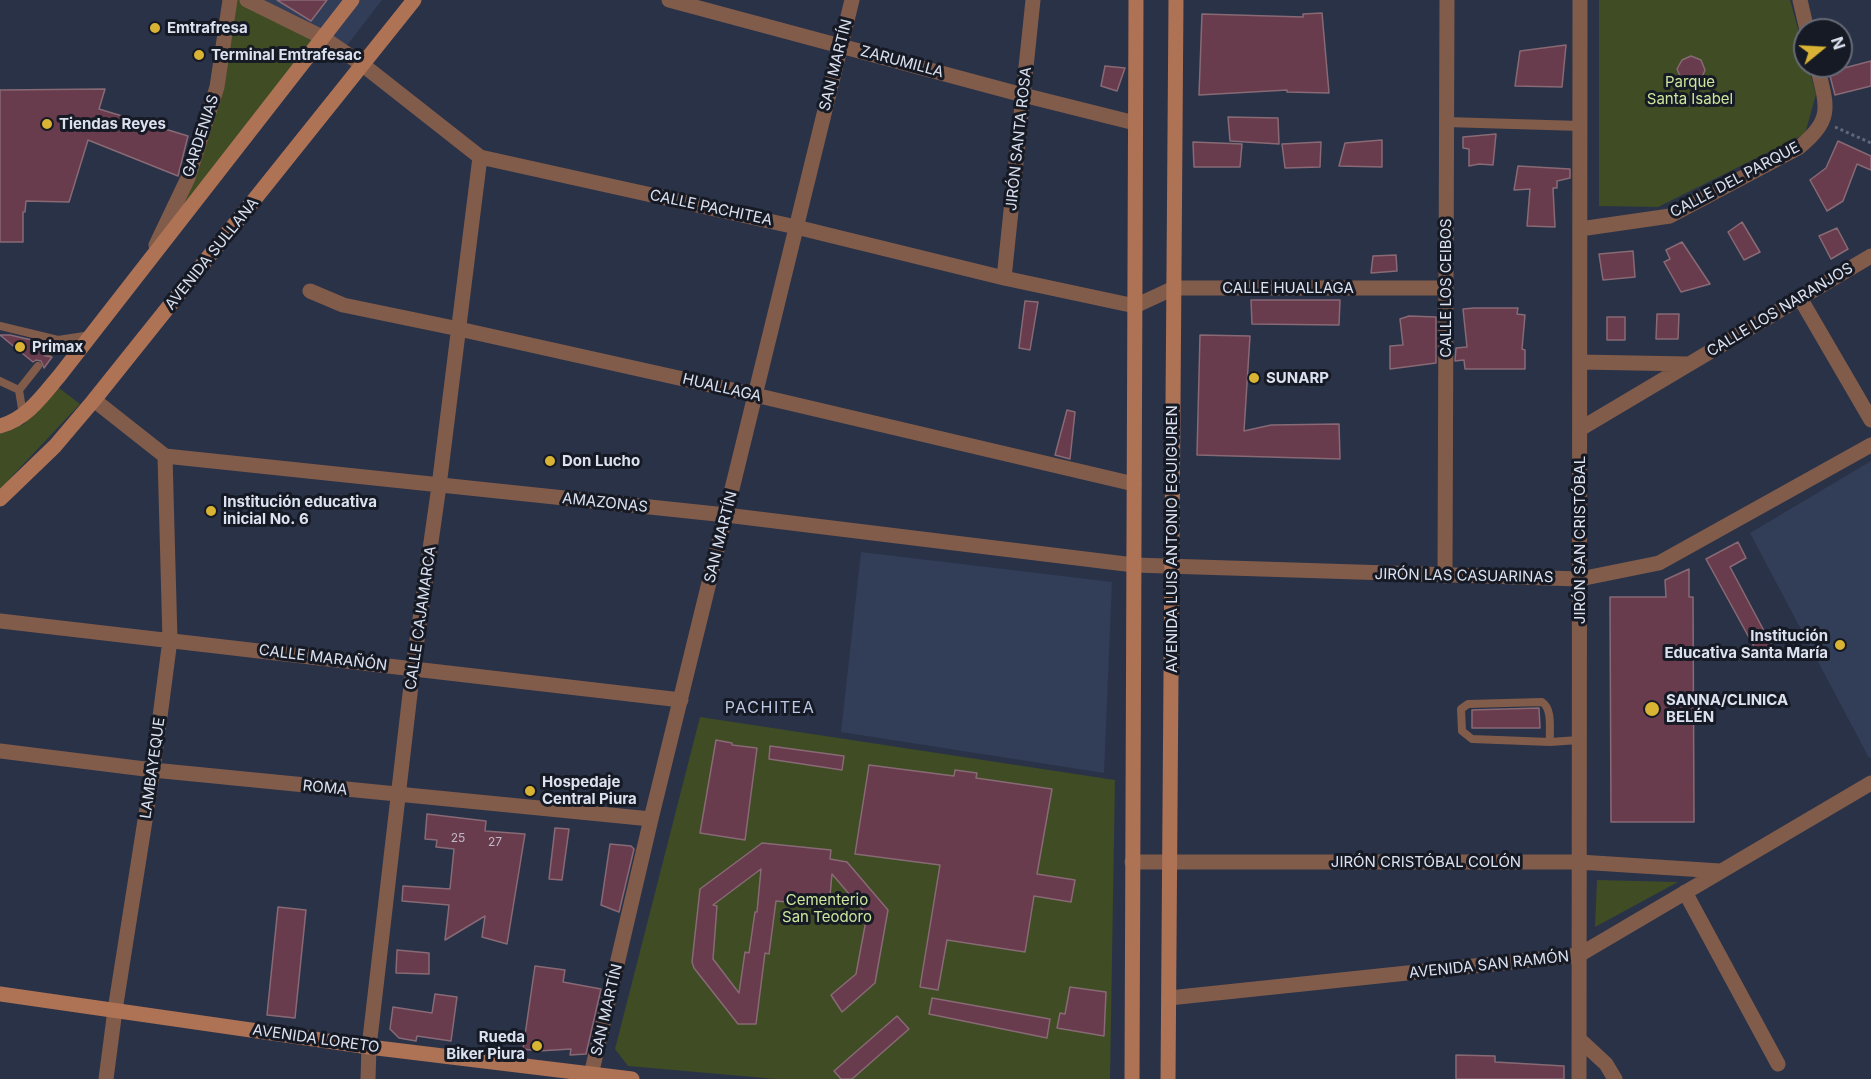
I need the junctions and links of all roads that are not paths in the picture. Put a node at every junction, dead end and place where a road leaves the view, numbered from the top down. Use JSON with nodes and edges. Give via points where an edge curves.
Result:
{"nodes":[{"id":1,"x":230,"y":0,"type":"edge"},
{"id":2,"x":247,"y":0,"type":"edge"},
{"id":3,"x":352,"y":0,"type":"edge"},
{"id":4,"x":414,"y":0,"type":"edge"},
{"id":5,"x":669,"y":0,"type":"edge"},
{"id":6,"x":852,"y":0,"type":"edge"},
{"id":7,"x":1033,"y":0,"type":"edge"},
{"id":8,"x":1136,"y":0,"type":"edge"},
{"id":9,"x":1176,"y":0,"type":"edge"},
{"id":10,"x":1447,"y":0,"type":"edge"},
{"id":11,"x":1580,"y":0,"type":"edge"},
{"id":12,"x":1800,"y":0,"type":"edge"},
{"id":13,"x":1804,"y":18,"type":"edge"},
{"id":14,"x":322,"y":38,"type":"junction"},
{"id":15,"x":841,"y":46,"type":"junction"},
{"id":16,"x":363,"y":65,"type":"junction"},
{"id":17,"x":1820,"y":78,"type":"edge"},
{"id":18,"x":1023,"y":95,"type":"junction"},
{"id":19,"x":1446,"y":122,"type":"junction"},
{"id":20,"x":1135,"y":123,"type":"junction"},
{"id":21,"x":1581,"y":126,"type":"junction"},
{"id":22,"x":480,"y":157,"type":"junction"},
{"id":23,"x":796,"y":227,"type":"junction"},
{"id":24,"x":1580,"y":229,"type":"junction"},
{"id":25,"x":1871,"y":256,"type":"edge"},
{"id":26,"x":147,"y":264,"type":"junction"},
{"id":27,"x":1004,"y":278,"type":"junction"},
{"id":28,"x":1173,"y":288,"type":"junction"},
{"id":29,"x":1446,"y":288,"type":"junction"},
{"id":30,"x":310,"y":291,"type":"dead end"},
{"id":31,"x":1800,"y":298,"type":"junction"},
{"id":32,"x":1134,"y":306,"type":"junction"},
{"id":33,"x":0,"y":326,"type":"edge"},
{"id":34,"x":459,"y":329,"type":"junction"},
{"id":35,"x":92,"y":334,"type":"junction"},
{"id":36,"x":58,"y":340,"type":"junction"},
{"id":37,"x":49,"y":352,"type":"dead end"},
{"id":38,"x":1580,"y":362,"type":"junction"},
{"id":39,"x":1689,"y":364,"type":"junction"},
{"id":40,"x":38,"y":366,"type":"dead end"},
{"id":41,"x":0,"y":381,"type":"edge"},
{"id":42,"x":19,"y":390,"type":"junction"},
{"id":43,"x":755,"y":395,"type":"junction"},
{"id":44,"x":94,"y":400,"type":"junction"},
{"id":45,"x":23,"y":416,"type":"junction"},
{"id":46,"x":1871,"y":420,"type":"edge"},
{"id":47,"x":0,"y":426,"type":"edge"},
{"id":48,"x":1580,"y":429,"type":"junction"},
{"id":49,"x":1871,"y":445,"type":"edge"},
{"id":50,"x":165,"y":456,"type":"junction"},
{"id":51,"x":1134,"y":484,"type":"junction"},
{"id":52,"x":440,"y":486,"type":"junction"},
{"id":53,"x":0,"y":499,"type":"edge"},
{"id":54,"x":726,"y":515,"type":"junction"},
{"id":55,"x":1134,"y":566,"type":"junction"},
{"id":56,"x":1172,"y":567,"type":"junction"},
{"id":57,"x":1445,"y":576,"type":"junction"},
{"id":58,"x":1580,"y":579,"type":"junction"},
{"id":59,"x":0,"y":621,"type":"edge"},
{"id":60,"x":170,"y":640,"type":"junction"},
{"id":61,"x":413,"y":668,"type":"junction"},
{"id":62,"x":681,"y":700,"type":"junction"},
{"id":63,"x":1580,"y":740,"type":"junction"},
{"id":64,"x":1550,"y":742,"type":"junction"},
{"id":65,"x":0,"y":750,"type":"edge"},
{"id":66,"x":153,"y":770,"type":"junction"},
{"id":67,"x":1871,"y":783,"type":"edge"},
{"id":68,"x":400,"y":796,"type":"junction"},
{"id":69,"x":651,"y":819,"type":"junction"},
{"id":70,"x":1132,"y":862,"type":"junction"},
{"id":71,"x":1170,"y":862,"type":"junction"},
{"id":72,"x":1580,"y":862,"type":"junction"},
{"id":73,"x":1720,"y":871,"type":"junction"},
{"id":74,"x":1684,"y":892,"type":"junction"},
{"id":75,"x":1579,"y":955,"type":"junction"},
{"id":76,"x":0,"y":994,"type":"edge"},
{"id":77,"x":1169,"y":998,"type":"junction"},
{"id":78,"x":115,"y":1010,"type":"junction"},
{"id":79,"x":1579,"y":1039,"type":"junction"},
{"id":80,"x":369,"y":1047,"type":"junction"},
{"id":81,"x":1778,"y":1064,"type":"dead end"},
{"id":82,"x":591,"y":1075,"type":"junction"},
{"id":83,"x":106,"y":1079,"type":"edge"},
{"id":84,"x":368,"y":1079,"type":"edge"},
{"id":85,"x":632,"y":1079,"type":"edge"},
{"id":86,"x":1132,"y":1079,"type":"edge"},
{"id":87,"x":1168,"y":1079,"type":"edge"},
{"id":88,"x":1579,"y":1079,"type":"edge"},
{"id":89,"x":1615,"y":1079,"type":"edge"}],
"edges":[{"from":1,"to":26,"type":"street","name":"GARDENIAS","via":[[216,87],[189,178]]},
{"from":2,"to":14,"type":"street","name":"CALLE PACHITEA"},
{"from":3,"to":14,"type":"main road"},
{"from":4,"to":16,"type":"main road","name":"AVENIDA SULLANA"},
{"from":5,"to":15,"type":"street","name":"ZARUMILLA"},
{"from":6,"to":15,"type":"street","name":"SAN MARTÍN"},
{"from":7,"to":18,"type":"street","name":"JIRÓN SANTA ROSA"},
{"from":8,"to":20,"type":"main road"},
{"from":9,"to":28,"type":"main road","name":"AVENIDA LUIS ANTONIO EGUIGUREN"},
{"from":10,"to":19,"type":"street","name":"CALLE LOS CEIBOS"},
{"from":11,"to":21,"type":"street","name":"JIRÓN SAN CRISTÓBAL"},
{"from":12,"to":13,"type":"street"},
{"from":14,"to":16,"type":"street","name":"CALLE PACHITEA"},
{"from":14,"to":26,"type":"main road"},
{"from":15,"to":18,"type":"street","name":"ZARUMILLA"},
{"from":15,"to":23,"type":"street","name":"SAN MARTÍN"},
{"from":16,"to":22,"type":"street","name":"CALLE PACHITEA"},
{"from":16,"to":44,"type":"main road","name":"AVENIDA SULLANA"},
{"from":17,"to":24,"type":"street","name":"CALLE DEL PARQUE","via":[[1825,99],[1823,121],[1798,148],[1680,211],[1656,219]]},
{"from":18,"to":20,"type":"street","name":"ZARUMILLA"},
{"from":18,"to":27,"type":"street","name":"JIRÓN SANTA ROSA"},
{"from":19,"to":21,"type":"street"},
{"from":19,"to":29,"type":"street","name":"CALLE LOS CEIBOS"},
{"from":20,"to":32,"type":"main road"},
{"from":21,"to":24,"type":"street","name":"JIRÓN SAN CRISTÓBAL"},
{"from":22,"to":23,"type":"street","name":"CALLE PACHITEA"},
{"from":22,"to":34,"type":"street","name":"CALLE CAJAMARCA"},
{"from":23,"to":27,"type":"street","name":"CALLE PACHITEA"},
{"from":23,"to":43,"type":"street","name":"SAN MARTÍN"},
{"from":24,"to":38,"type":"street","name":"JIRÓN SAN CRISTÓBAL"},
{"from":25,"to":31,"type":"street","name":"CALLE LOS NARANJOS"},
{"from":26,"to":35,"type":"main road"},
{"from":27,"to":32,"type":"street","name":"CALLE PACHITEA"},
{"from":28,"to":29,"type":"street","name":"CALLE HUALLAGA"},
{"from":28,"to":32,"type":"street","name":"CALLE HUALLAGA"},
{"from":28,"to":56,"type":"main road","name":"AVENIDA LUIS ANTONIO EGUIGUREN"},
{"from":29,"to":57,"type":"street","name":"CALLE LOS CEIBOS"},
{"from":30,"to":34,"type":"street","name":"HUALLAGA","via":[[343,305]]},
{"from":31,"to":39,"type":"street","name":"CALLE LOS NARANJOS"},
{"from":31,"to":46,"type":"street"},
{"from":32,"to":51,"type":"main road"},
{"from":33,"to":36,"type":"lane"},
{"from":34,"to":43,"type":"street","name":"HUALLAGA"},
{"from":34,"to":52,"type":"street","name":"CALLE CAJAMARCA"},
{"from":35,"to":36,"type":"lane"},
{"from":35,"to":45,"type":"main road"},
{"from":36,"to":37,"type":"lane"},
{"from":38,"to":39,"type":"street","name":"CALLE LOS NARANJOS"},
{"from":38,"to":48,"type":"street","name":"JIRÓN SAN CRISTÓBAL"},
{"from":39,"to":48,"type":"street","name":"CALLE LOS NARANJOS"},
{"from":40,"to":42,"type":"lane"},
{"from":41,"to":42,"type":"lane"},
{"from":42,"to":45,"type":"lane"},
{"from":43,"to":51,"type":"street","name":"HUALLAGA"},
{"from":43,"to":54,"type":"street","name":"SAN MARTÍN"},
{"from":44,"to":50,"type":"street"},
{"from":44,"to":53,"type":"main road","name":"AVENIDA SULLANA","via":[[55,446]]},
{"from":45,"to":47,"type":"main road"},
{"from":48,"to":58,"type":"street","name":"JIRÓN SAN CRISTÓBAL"},
{"from":49,"to":58,"type":"street","name":"JIRÓN LAS CASUARINAS","via":[[1659,563]]},
{"from":50,"to":52,"type":"street","name":"AMAZONAS"},
{"from":50,"to":60,"type":"street","name":"LAMBAYEQUE"},
{"from":51,"to":55,"type":"main road"},
{"from":52,"to":54,"type":"street","name":"AMAZONAS"},
{"from":52,"to":61,"type":"street","name":"CALLE CAJAMARCA"},
{"from":54,"to":55,"type":"street","name":"AMAZONAS"},
{"from":54,"to":62,"type":"street","name":"SAN MARTÍN"},
{"from":55,"to":56,"type":"street","name":"JIRÓN LAS CASUARINAS"},
{"from":55,"to":70,"type":"main road"},
{"from":56,"to":57,"type":"street","name":"JIRÓN LAS CASUARINAS"},
{"from":56,"to":71,"type":"main road","name":"AVENIDA LUIS ANTONIO EGUIGUREN"},
{"from":57,"to":58,"type":"street","name":"JIRÓN LAS CASUARINAS"},
{"from":58,"to":63,"type":"street","name":"JIRÓN SAN CRISTÓBAL"},
{"from":59,"to":60,"type":"street","name":"CALLE MARAÑÓN"},
{"from":60,"to":61,"type":"street","name":"CALLE MARAÑÓN"},
{"from":60,"to":66,"type":"street","name":"LAMBAYEQUE"},
{"from":61,"to":62,"type":"street","name":"CALLE MARAÑÓN"},
{"from":61,"to":68,"type":"street","name":"CALLE CAJAMARCA"},
{"from":62,"to":69,"type":"street","name":"SAN MARTÍN"},
{"from":63,"to":64,"type":"lane"},
{"from":63,"to":72,"type":"street","name":"JIRÓN SAN CRISTÓBAL"},
{"from":64,"to":64,"type":"lane","via":[[1472,739],[1461,731],[1461,709],[1468,704],[1542,702],[1549,709]]},
{"from":65,"to":66,"type":"street","name":"ROMA"},
{"from":66,"to":68,"type":"street","name":"ROMA"},
{"from":66,"to":78,"type":"street","name":"LAMBAYEQUE"},
{"from":67,"to":73,"type":"street","name":"AVENIDA SAN RAMÓN"},
{"from":68,"to":69,"type":"street","name":"ROMA"},
{"from":68,"to":80,"type":"street","name":"CALLE CAJAMARCA"},
{"from":69,"to":82,"type":"street","name":"SAN MARTÍN"},
{"from":70,"to":71,"type":"street","name":"JIRÓN CRISTÓBAL COLÓN"},
{"from":70,"to":86,"type":"main road"},
{"from":71,"to":72,"type":"street","name":"JIRÓN CRISTÓBAL COLÓN"},
{"from":71,"to":77,"type":"main road","name":"AVENIDA LUIS ANTONIO EGUIGUREN"},
{"from":72,"to":73,"type":"street","name":"JIRÓN CRISTÓBAL COLÓN"},
{"from":72,"to":75,"type":"street","name":"JIRÓN SAN CRISTÓBAL"},
{"from":73,"to":74,"type":"street","name":"AVENIDA SAN RAMÓN"},
{"from":74,"to":75,"type":"street","name":"AVENIDA SAN RAMÓN"},
{"from":74,"to":81,"type":"street"},
{"from":75,"to":77,"type":"street","name":"AVENIDA SAN RAMÓN"},
{"from":75,"to":79,"type":"street","name":"JIRÓN SAN CRISTÓBAL"},
{"from":76,"to":78,"type":"main road","name":"AVENIDA LORETO"},
{"from":77,"to":87,"type":"main road","name":"AVENIDA LUIS ANTONIO EGUIGUREN"},
{"from":78,"to":80,"type":"main road","name":"AVENIDA LORETO"},
{"from":78,"to":83,"type":"street","name":"LAMBAYEQUE"},
{"from":79,"to":88,"type":"street","name":"JIRÓN SAN CRISTÓBAL"},
{"from":79,"to":89,"type":"street","via":[[1606,1064]]},
{"from":80,"to":82,"type":"main road","name":"AVENIDA LORETO"},
{"from":80,"to":84,"type":"street","name":"CALLE CAJAMARCA"},
{"from":82,"to":85,"type":"main road","name":"AVENIDA LORETO"}]}
